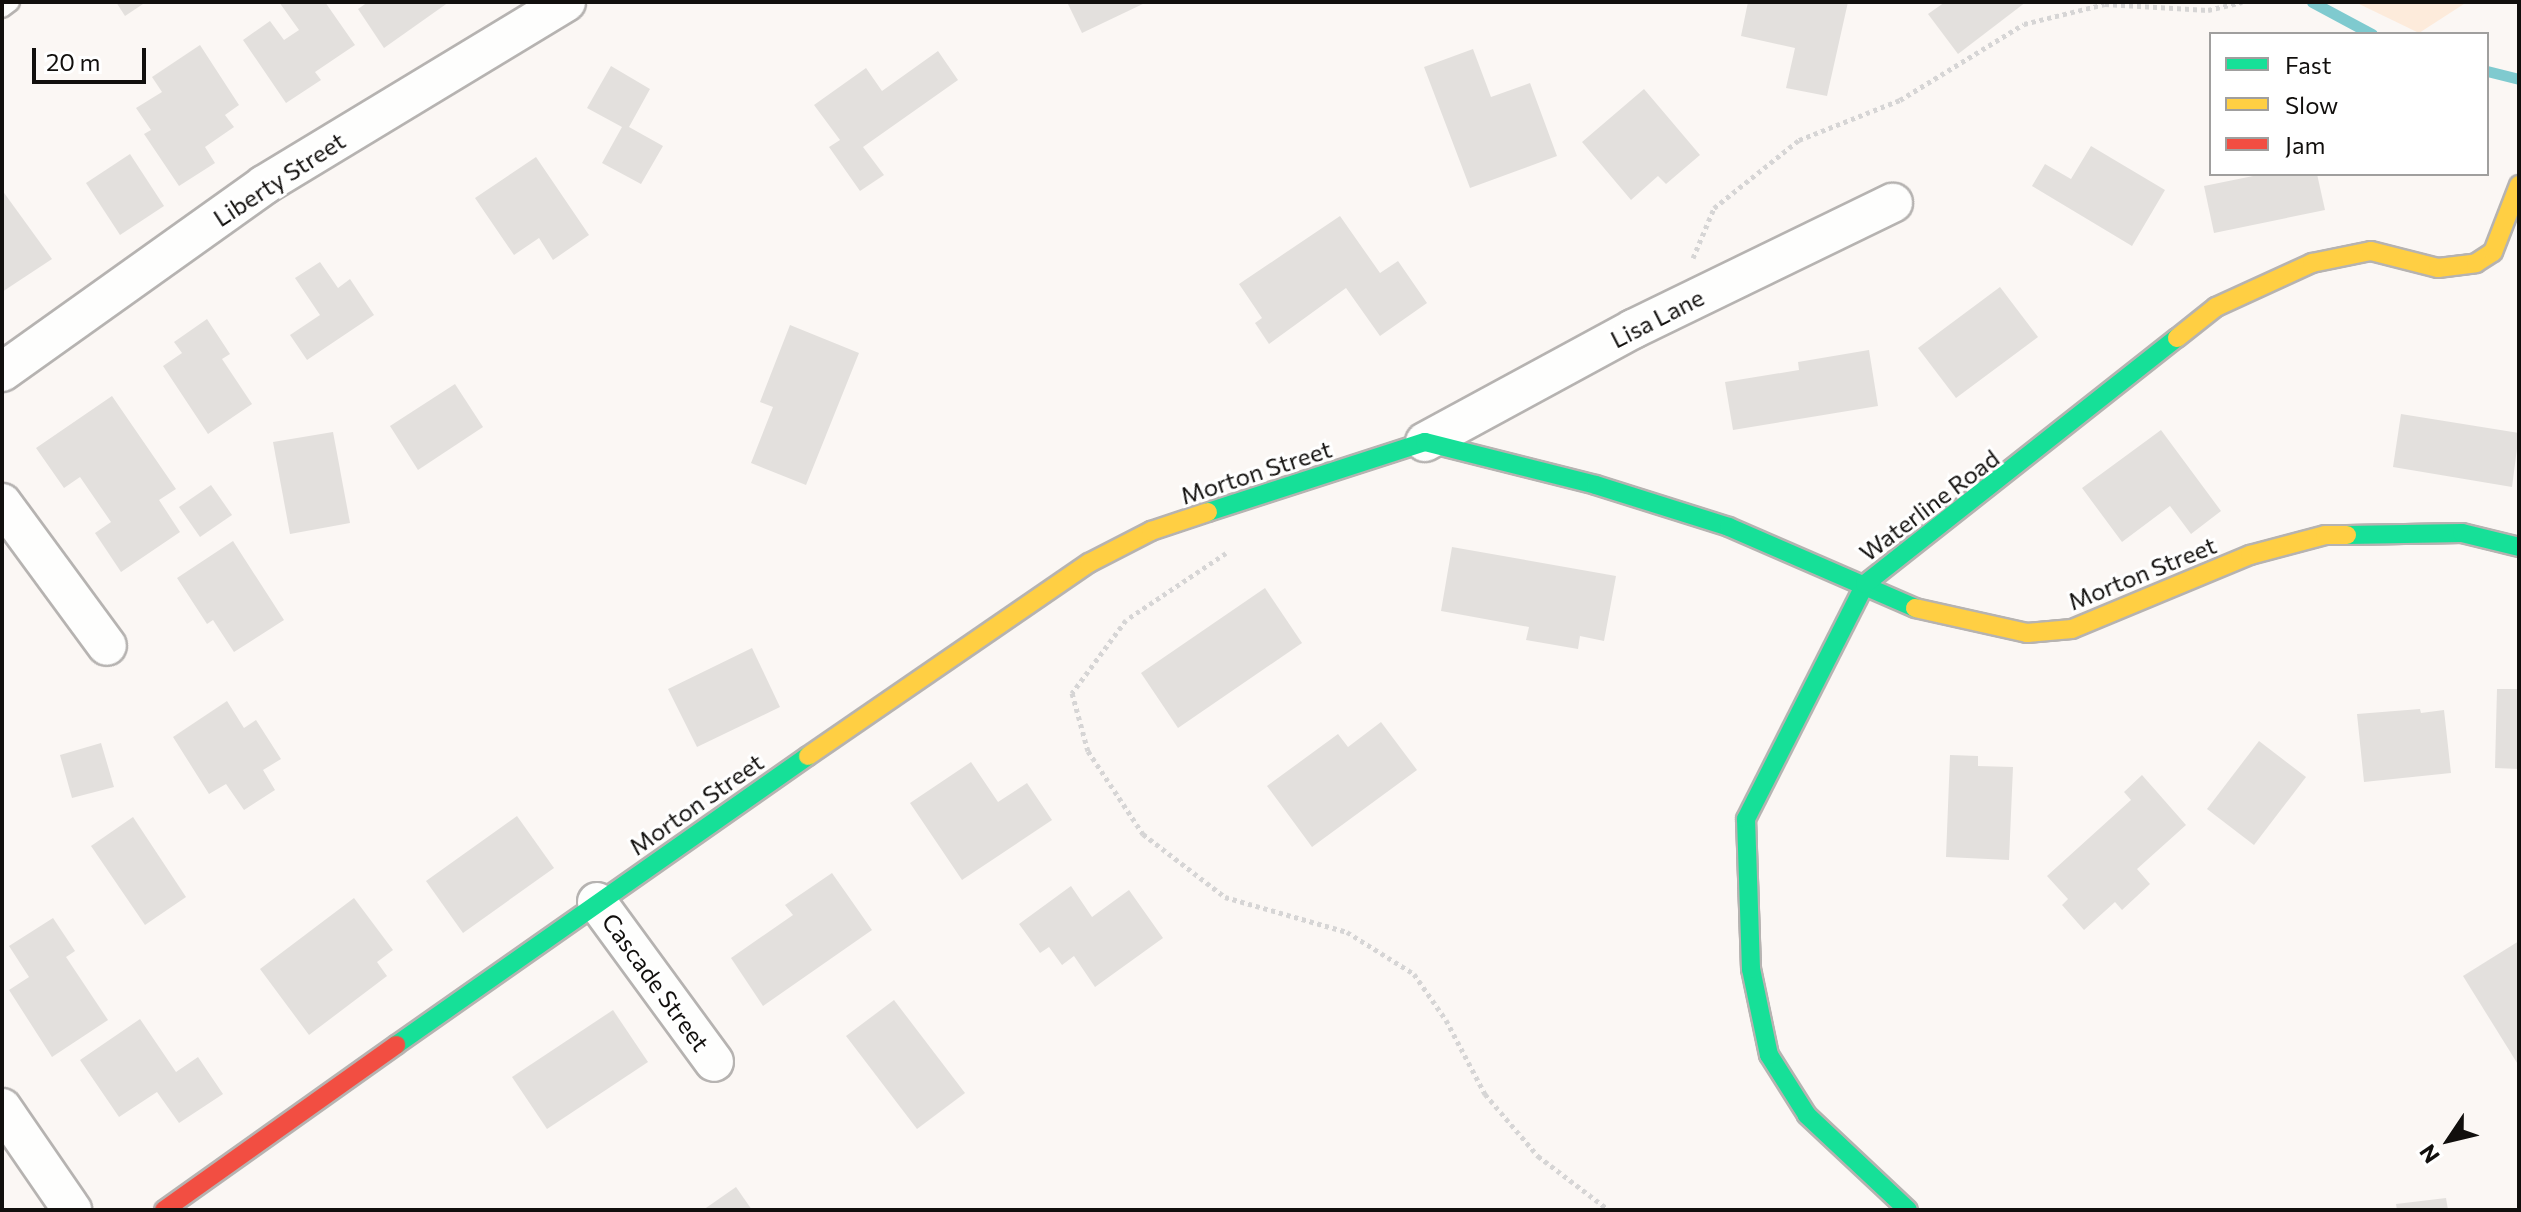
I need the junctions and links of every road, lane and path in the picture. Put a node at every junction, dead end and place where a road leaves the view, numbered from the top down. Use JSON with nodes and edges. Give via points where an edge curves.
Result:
{"nodes":[{"id":1,"x":10,"y":2,"type":"edge"},
{"id":2,"x":566,"y":2,"type":"edge"},
{"id":3,"x":2242,"y":2,"type":"edge"},
{"id":4,"x":2,"y":8,"type":"edge"},
{"id":5,"x":2519,"y":185,"type":"edge"},
{"id":6,"x":1893,"y":203,"type":"dead end"},
{"id":7,"x":1690,"y":265,"type":"dead end"},
{"id":8,"x":2,"y":372,"type":"edge"},
{"id":9,"x":1425,"y":442,"type":"junction"},
{"id":10,"x":2,"y":503,"type":"edge"},
{"id":11,"x":1239,"y":544,"type":"dead end"},
{"id":12,"x":2519,"y":547,"type":"edge"},
{"id":13,"x":1865,"y":584,"type":"junction"},
{"id":14,"x":107,"y":646,"type":"dead end"},
{"id":15,"x":597,"y":902,"type":"junction"},
{"id":16,"x":714,"y":1062,"type":"dead end"},
{"id":17,"x":2,"y":1108,"type":"edge"},
{"id":18,"x":72,"y":1210,"type":"edge"},
{"id":19,"x":164,"y":1210,"type":"edge"},
{"id":20,"x":1609,"y":1210,"type":"edge"},
{"id":21,"x":1908,"y":1210,"type":"edge"}],
"edges":[{"from":1,"to":4,"type":"lane"},
{"from":2,"to":8,"type":"street","name":"Liberty Street","via":[[264,185]]},
{"from":3,"to":7,"type":"path","via":[[2208,10],[2105,4],[2024,24],[1900,100],[1799,140],[1714,208]]},
{"from":5,"to":13,"type":"street","name":"Waterline Road","via":[[2493,252],[2476,263],[2438,268],[2371,251],[2312,263],[2216,307]]},
{"from":6,"to":9,"type":"street","name":"Lisa Lane","via":[[1633,329]]},
{"from":9,"to":13,"type":"street","name":"Morton Street","via":[[1596,485],[1729,527]]},
{"from":9,"to":15,"type":"street","name":"Morton Street","via":[[1151,531],[1089,563]]},
{"from":10,"to":14,"type":"street"},
{"from":11,"to":20,"type":"path","via":[[1126,620],[1072,693],[1088,751],[1143,834],[1225,897],[1347,932],[1414,974],[1446,1020],[1485,1094],[1538,1156]]},
{"from":12,"to":13,"type":"street","name":"Morton Street","via":[[2462,533],[2325,535],[2250,555],[2112,616],[2072,629],[2027,633],[1931,615]]},
{"from":13,"to":21,"type":"street","name":"Waterline Road","via":[[1746,819],[1751,969],[1769,1055],[1807,1115]]},
{"from":15,"to":16,"type":"street","name":"Cascade Street"},
{"from":15,"to":19,"type":"street","name":"Morton Street"},
{"from":17,"to":18,"type":"street"}]}
